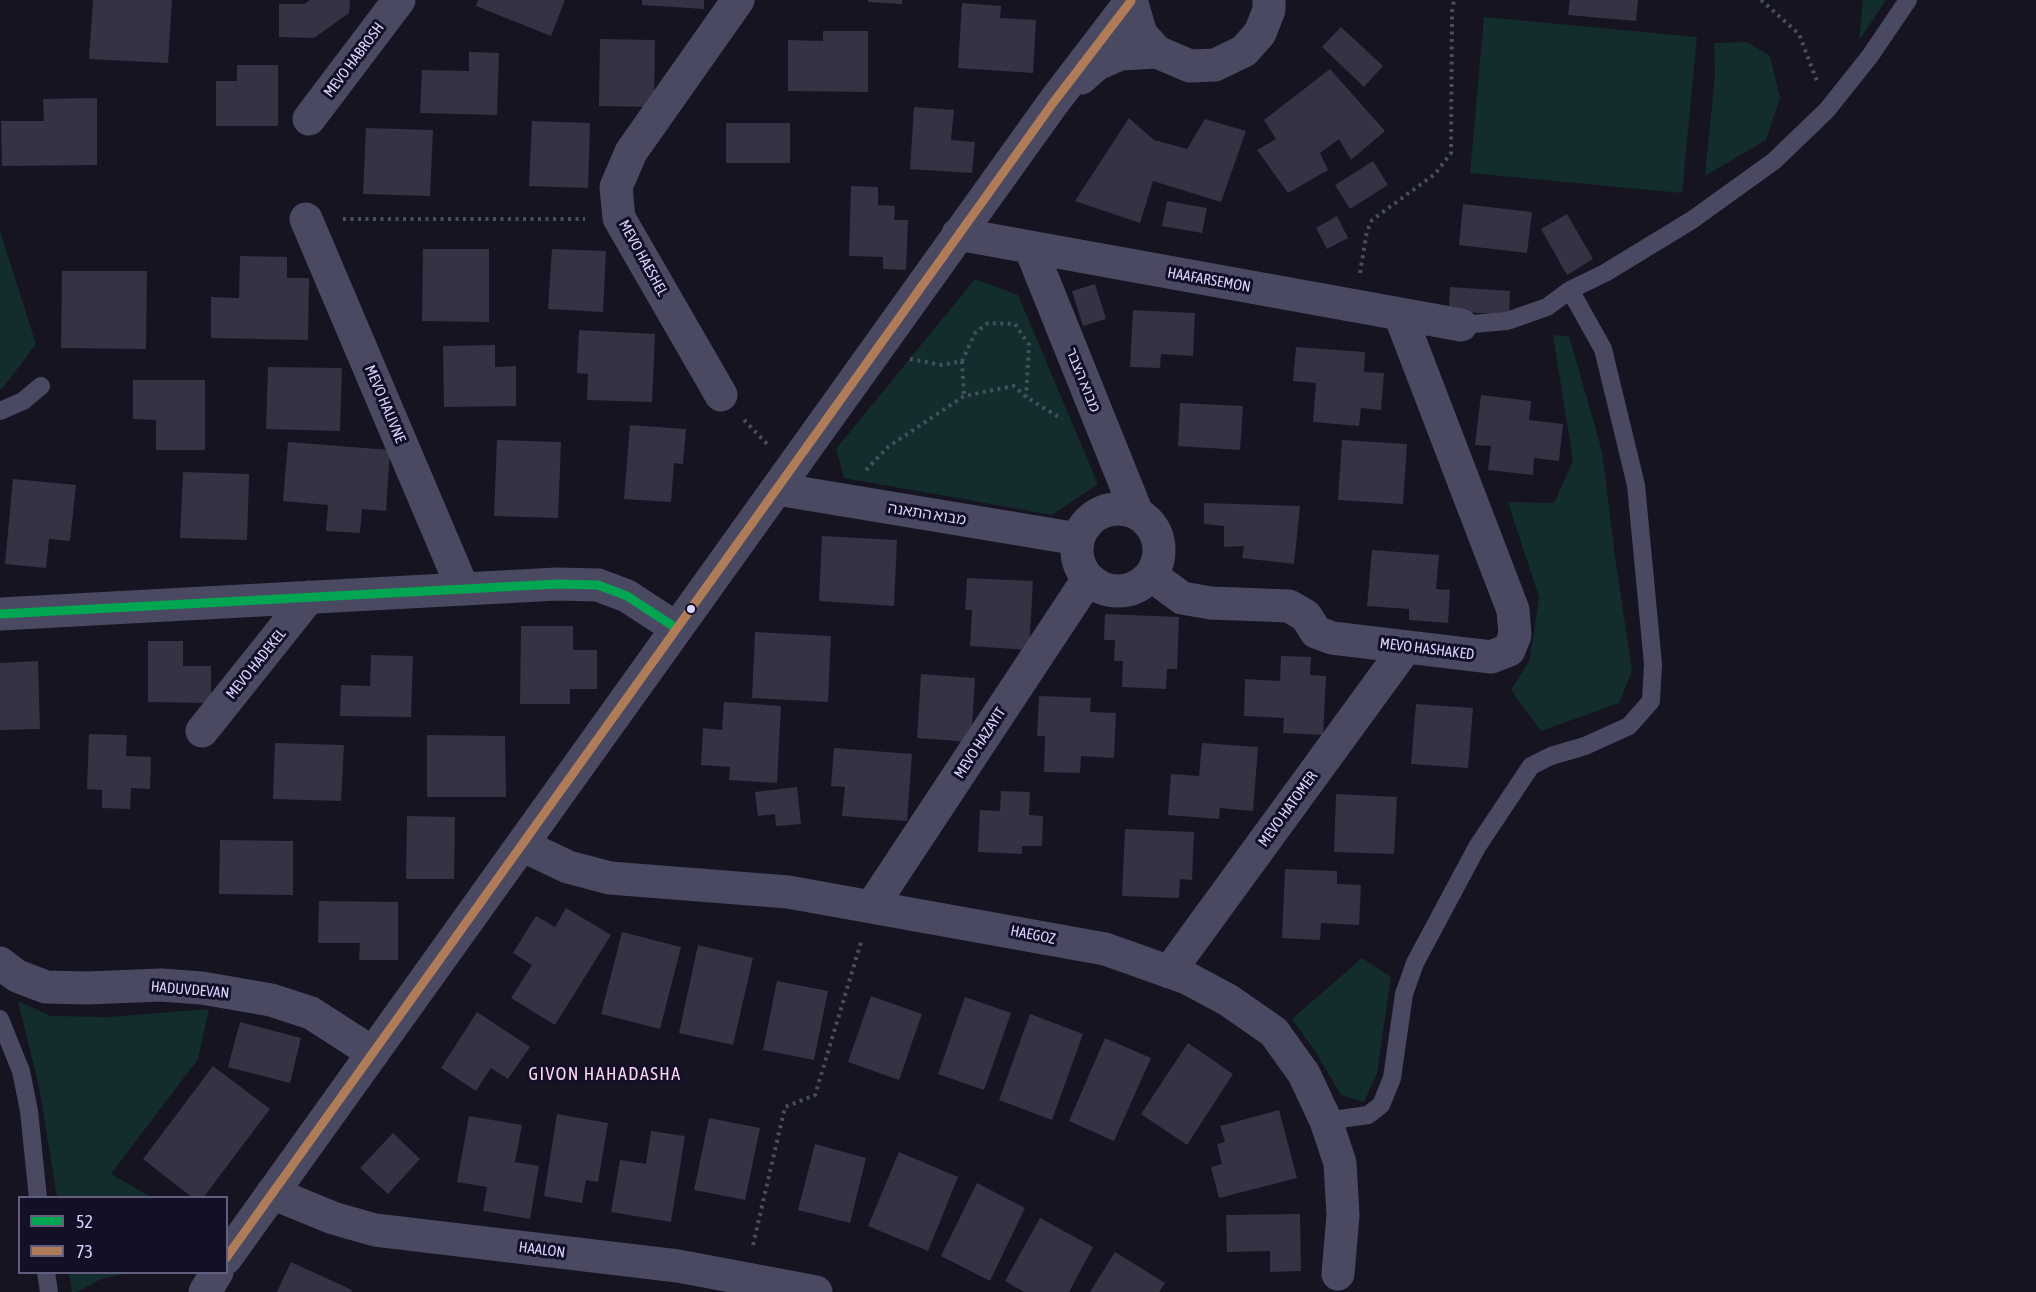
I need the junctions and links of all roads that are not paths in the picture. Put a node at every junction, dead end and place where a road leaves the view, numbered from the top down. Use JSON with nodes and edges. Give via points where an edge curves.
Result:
{"nodes":[{"id":1,"x":399,"y":0,"type":"edge"},
{"id":2,"x":738,"y":0,"type":"edge"},
{"id":3,"x":1131,"y":0,"type":"edge"},
{"id":4,"x":1269,"y":0,"type":"edge"},
{"id":5,"x":1908,"y":0,"type":"edge"},
{"id":6,"x":1157,"y":52,"type":"junction"},
{"id":7,"x":1053,"y":103,"type":"junction"},
{"id":8,"x":309,"y":119,"type":"dead end"},
{"id":9,"x":306,"y":219,"type":"road end"},
{"id":10,"x":958,"y":234,"type":"junction"},
{"id":11,"x":1030,"y":247,"type":"junction"},
{"id":12,"x":1570,"y":290,"type":"junction"},
{"id":13,"x":1400,"y":315,"type":"junction"},
{"id":14,"x":1461,"y":325,"type":"joint"},
{"id":15,"x":41,"y":386,"type":"dead end"},
{"id":16,"x":721,"y":395,"type":"road end"},
{"id":17,"x":0,"y":411,"type":"edge"},
{"id":18,"x":784,"y":479,"type":"junction"},
{"id":19,"x":1137,"y":513,"type":"junction"},
{"id":20,"x":1078,"y":539,"type":"junction"},
{"id":21,"x":1151,"y":575,"type":"junction"},
{"id":22,"x":1088,"y":579,"type":"junction"},
{"id":23,"x":463,"y":589,"type":"junction"},
{"id":24,"x":309,"y":597,"type":"junction"},
{"id":25,"x":0,"y":614,"type":"edge"},
{"id":26,"x":676,"y":628,"type":"junction"},
{"id":27,"x":1406,"y":647,"type":"junction"},
{"id":28,"x":202,"y":731,"type":"dead end"},
{"id":29,"x":522,"y":845,"type":"junction"},
{"id":30,"x":872,"y":906,"type":"junction"},
{"id":31,"x":0,"y":963,"type":"edge"},
{"id":32,"x":1169,"y":972,"type":"junction"},
{"id":33,"x":0,"y":1020,"type":"edge"},
{"id":34,"x":373,"y":1053,"type":"junction"},
{"id":35,"x":1326,"y":1120,"type":"junction"},
{"id":36,"x":272,"y":1193,"type":"junction"},
{"id":37,"x":38,"y":1196,"type":"edge"},
{"id":38,"x":228,"y":1255,"type":"edge"},
{"id":39,"x":46,"y":1274,"type":"edge"},
{"id":40,"x":216,"y":1274,"type":"edge"},
{"id":41,"x":1335,"y":1283,"type":"edge"},
{"id":42,"x":49,"y":1292,"type":"edge"},
{"id":43,"x":205,"y":1292,"type":"edge"},
{"id":44,"x":816,"y":1292,"type":"edge"}],
"edges":[{"from":1,"to":8,"type":"street","name":"MEVO HABROSH"},
{"from":2,"to":16,"type":"street","name":"MEVO HAESHEL","via":[[631,152],[616,187],[619,219]]},
{"from":3,"to":6,"type":"street","via":[[1141,34]]},
{"from":3,"to":7,"type":"street"},
{"from":4,"to":6,"type":"street","via":[[1260,33],[1244,51],[1215,66],[1190,66]]},
{"from":5,"to":12,"type":"lane","via":[[1827,110],[1774,161],[1692,220]]},
{"from":6,"to":7,"type":"street","via":[[1120,54],[1097,64]]},
{"from":7,"to":10,"type":"street"},
{"from":9,"to":23,"type":"street","name":"MEVO HALIVNE"},
{"from":10,"to":11,"type":"street","name":"HAAFARSEMON"},
{"from":10,"to":18,"type":"street"},
{"from":11,"to":13,"type":"street","name":"HAAFARSEMON"},
{"from":11,"to":19,"type":"street","name":"מבוא הצבר"},
{"from":12,"to":14,"type":"lane","via":[[1547,307],[1507,321]]},
{"from":12,"to":35,"type":"lane","via":[[1603,349],[1636,486],[1653,664],[1651,701],[1629,726],[1531,766],[1477,847],[1415,963],[1404,994],[1392,1078],[1381,1105],[1368,1115]]},
{"from":13,"to":14,"type":"street","name":"HAAFARSEMON"},
{"from":13,"to":27,"type":"street","name":"MEVO HASHAKED","via":[[1513,610],[1515,635],[1509,650],[1491,657]]},
{"from":15,"to":17,"type":"lane","via":[[23,401]]},
{"from":18,"to":20,"type":"street","name":"מבוא התאנה","via":[[839,499]]},
{"from":18,"to":26,"type":"street"},
{"from":19,"to":20,"type":"street","via":[[1116,509],[1096,515]]},
{"from":19,"to":21,"type":"street","via":[[1154,529],[1159,543],[1159,557]]},
{"from":20,"to":22,"type":"street","via":[[1080,567]]},
{"from":21,"to":22,"type":"street","via":[[1127,591],[1100,588]]},
{"from":21,"to":27,"type":"street","name":"MEVO HASHAKED","via":[[1182,598],[1290,606],[1306,616],[1316,632],[1332,638]]},
{"from":22,"to":30,"type":"street","name":"MEVO HAZAYIT"},
{"from":23,"to":24,"type":"street"},
{"from":23,"to":26,"type":"street","via":[[598,585],[627,596]]},
{"from":24,"to":25,"type":"street"},
{"from":24,"to":28,"type":"street","name":"MEVO HADEKEL"},
{"from":26,"to":29,"type":"street"},
{"from":27,"to":32,"type":"street","name":"MEVO HATOMER"},
{"from":29,"to":30,"type":"street","name":"HAEGOZ","via":[[568,867],[610,878],[788,892]]},
{"from":29,"to":34,"type":"street"},
{"from":30,"to":32,"type":"street","name":"HAEGOZ","via":[[1105,949]]},
{"from":31,"to":34,"type":"street","name":"HADUVDEVAN","via":[[17,976],[46,987],[160,985],[271,1000],[311,1013]]},
{"from":32,"to":35,"type":"street","name":"HAEGOZ","via":[[1228,1000],[1274,1032],[1304,1074]]},
{"from":33,"to":37,"type":"lane","via":[[21,1071]]},
{"from":34,"to":36,"type":"street"},
{"from":35,"to":41,"type":"street","name":"HAEGOZ","via":[[1340,1163],[1343,1215]]},
{"from":36,"to":38,"type":"street"},
{"from":36,"to":44,"type":"street","name":"HAALON","via":[[375,1230],[678,1266]]},
{"from":39,"to":42,"type":"lane"},
{"from":40,"to":43,"type":"street"}]}
